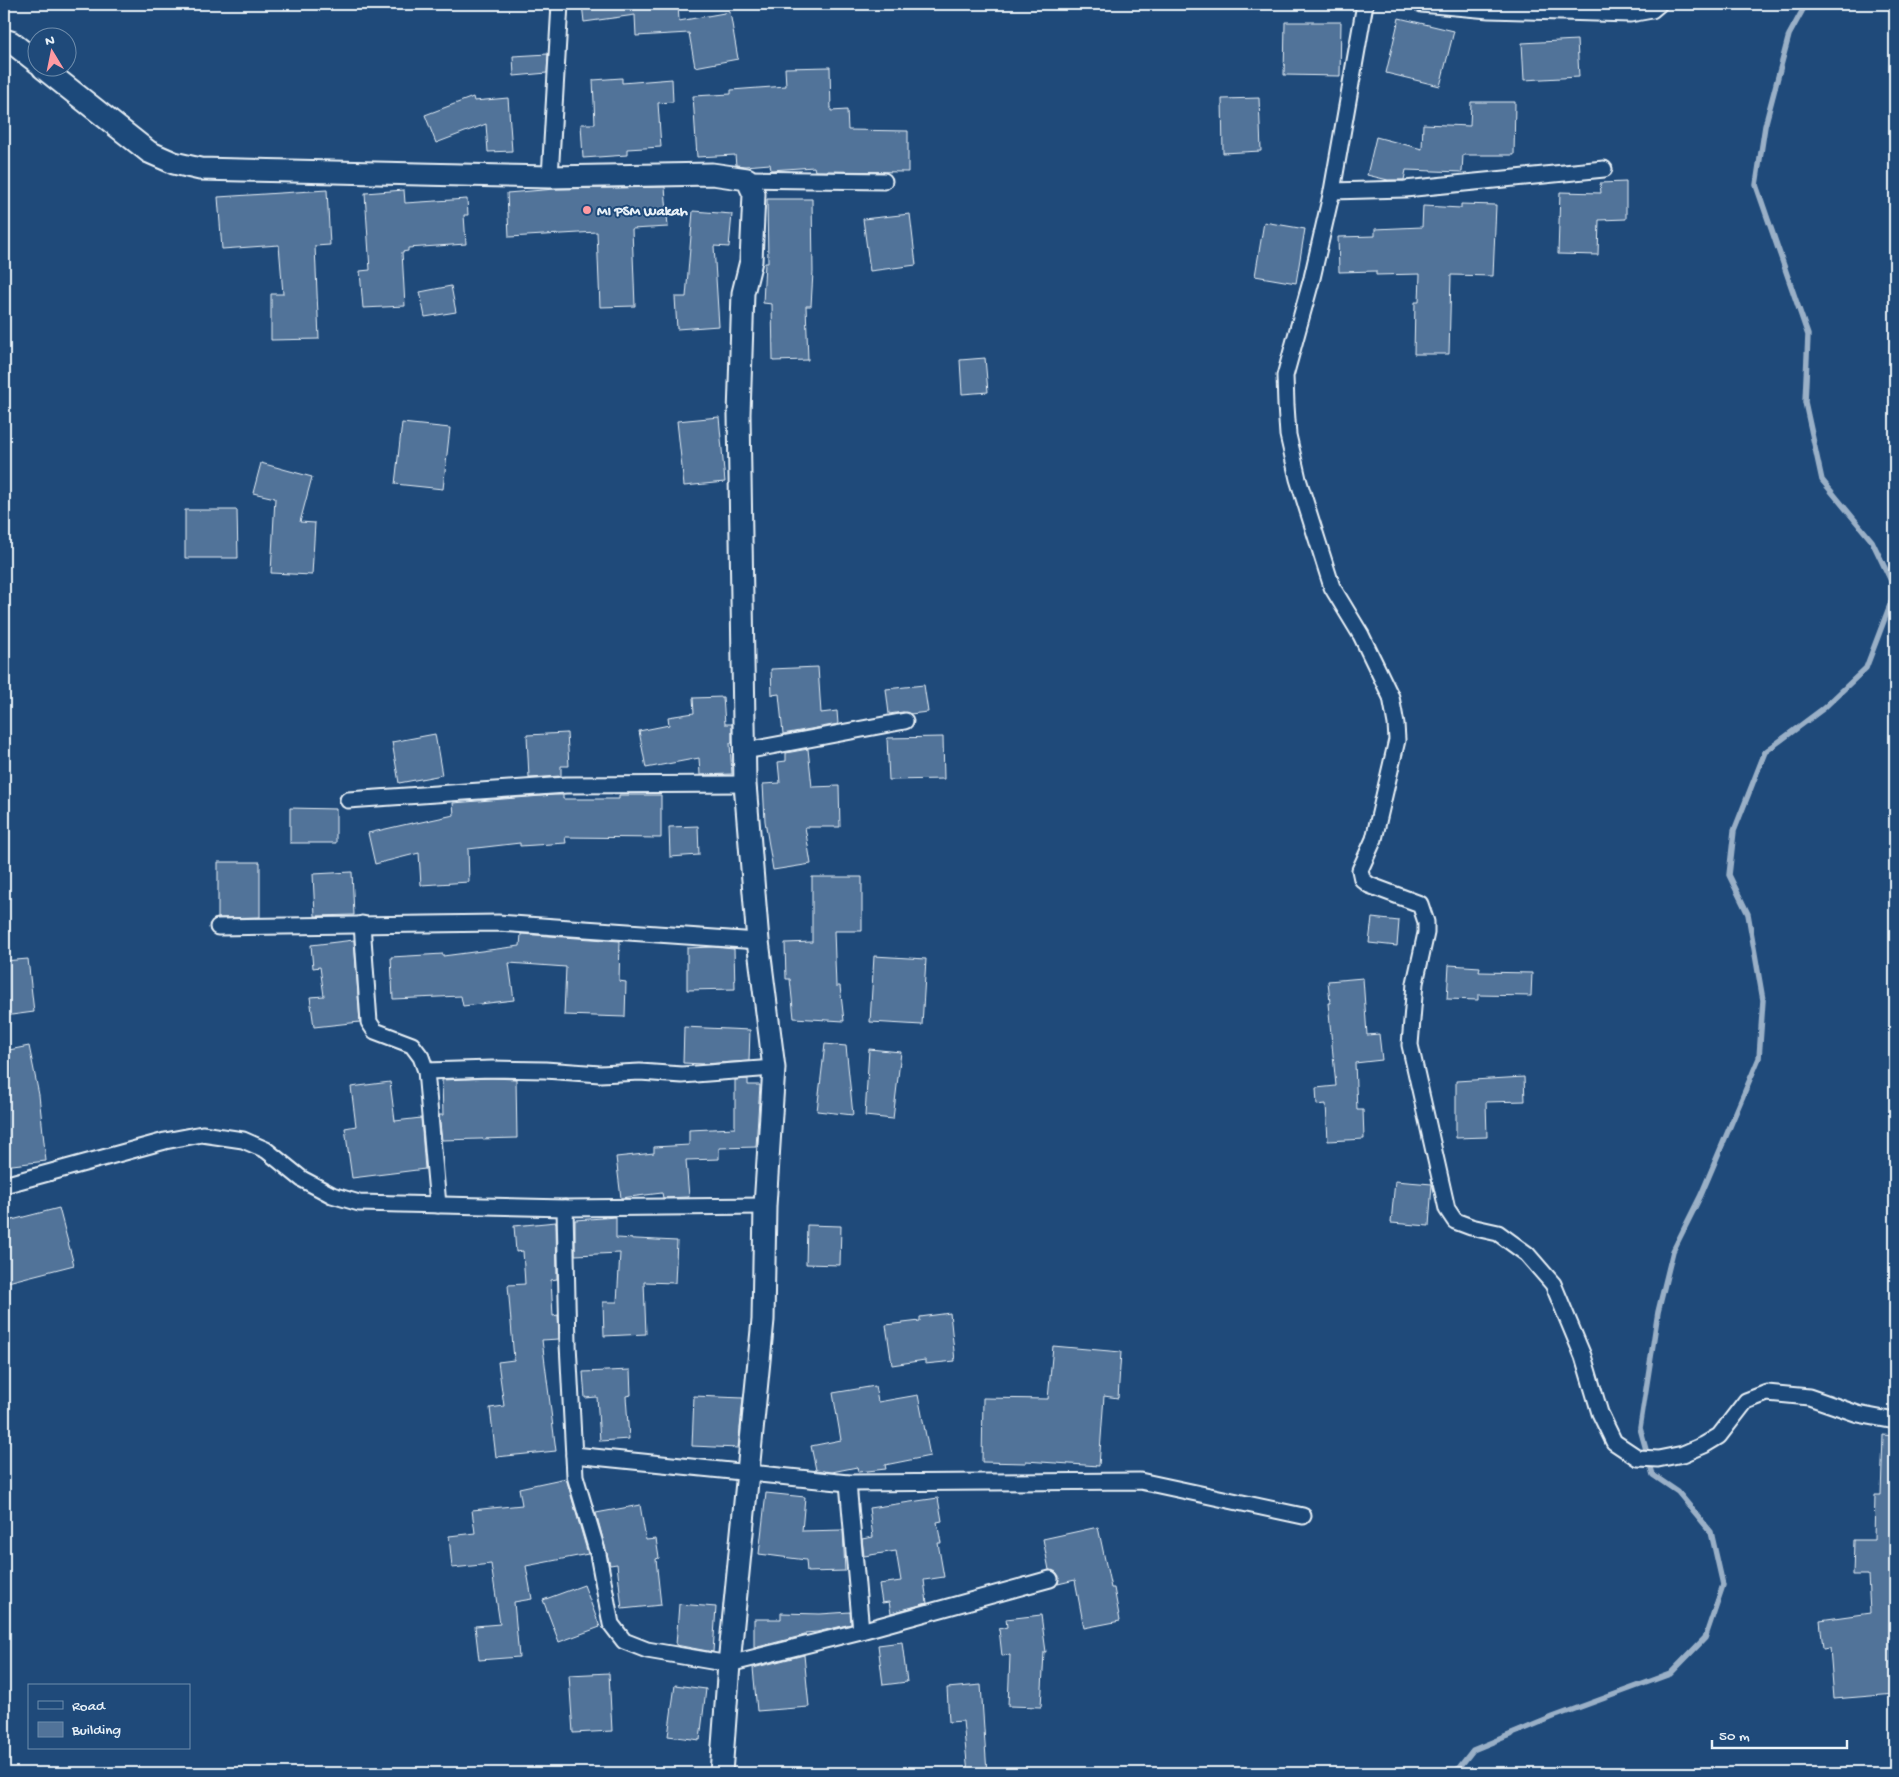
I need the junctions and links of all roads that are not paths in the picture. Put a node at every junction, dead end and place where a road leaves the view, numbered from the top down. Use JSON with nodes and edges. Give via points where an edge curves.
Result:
{"nodes":[{"id":1,"x":560,"y":4,"type":"edge"},
{"id":2,"x":1365,"y":4,"type":"edge"},
{"id":3,"x":1421,"y":4,"type":"edge"},
{"id":4,"x":1659,"y":4,"type":"edge"},
{"id":5,"x":4,"y":40,"type":"edge"},
{"id":6,"x":28,"y":55,"type":"edge"},
{"id":7,"x":56,"y":78,"type":"edge"},
{"id":8,"x":1604,"y":169,"type":"dead end"},
{"id":9,"x":550,"y":177,"type":"junction"},
{"id":10,"x":747,"y":179,"type":"junction"},
{"id":11,"x":884,"y":181,"type":"dead end"},
{"id":12,"x":1332,"y":191,"type":"junction"},
{"id":13,"x":905,"y":721,"type":"dead end"},
{"id":14,"x":745,"y":751,"type":"junction"},
{"id":15,"x":745,"y":784,"type":"junction"},
{"id":16,"x":348,"y":800,"type":"dead end"},
{"id":17,"x":362,"y":924,"type":"junction"},
{"id":18,"x":218,"y":927,"type":"dead end"},
{"id":19,"x":758,"y":941,"type":"junction"},
{"id":20,"x":774,"y":1068,"type":"junction"},
{"id":21,"x":426,"y":1071,"type":"junction"},
{"id":22,"x":4,"y":1185,"type":"edge"},
{"id":23,"x":438,"y":1205,"type":"junction"},
{"id":24,"x":765,"y":1206,"type":"junction"},
{"id":25,"x":565,"y":1208,"type":"junction"},
{"id":26,"x":1895,"y":1421,"type":"edge"},
{"id":27,"x":574,"y":1455,"type":"junction"},
{"id":28,"x":747,"y":1473,"type":"junction"},
{"id":29,"x":848,"y":1482,"type":"junction"},
{"id":30,"x":1303,"y":1516,"type":"dead end"},
{"id":31,"x":1050,"y":1579,"type":"dead end"},
{"id":32,"x":861,"y":1631,"type":"junction"},
{"id":33,"x":729,"y":1664,"type":"junction"},
{"id":34,"x":721,"y":1773,"type":"edge"}],
"edges":[{"from":1,"to":9,"type":"street"},
{"from":2,"to":12,"type":"street"},
{"from":3,"to":4,"type":"street","via":[[1489,10],[1630,14],[1652,10]]},
{"from":5,"to":6,"type":"street"},
{"from":7,"to":9,"type":"street","via":[[149,152],[174,163],[200,169]]},
{"from":8,"to":12,"type":"street","via":[[1405,189]]},
{"from":9,"to":10,"type":"street","via":[[712,174]]},
{"from":10,"to":11,"type":"street"},
{"from":10,"to":14,"type":"street","via":[[754,194],[750,261],[743,293],[739,414]]},
{"from":12,"to":26,"type":"street","via":[[1285,376],[1288,435],[1332,587],[1391,697],[1397,740],[1374,839],[1360,870],[1362,879],[1369,885],[1420,904],[1424,913],[1426,933],[1415,983],[1410,1045],[1447,1209],[1455,1221],[1498,1233],[1527,1254],[1553,1284],[1583,1356],[1600,1413],[1614,1442],[1638,1458],[1658,1459],[1704,1445],[1719,1436],[1746,1401],[1768,1393],[1808,1397],[1858,1414]]},
{"from":13,"to":14,"type":"street"},
{"from":14,"to":15,"type":"street"},
{"from":15,"to":16,"type":"street","via":[[566,785]]},
{"from":15,"to":19,"type":"street"},
{"from":17,"to":18,"type":"street"},
{"from":17,"to":19,"type":"street","via":[[498,923]]},
{"from":17,"to":21,"type":"street","via":[[369,1022],[375,1031],[412,1045]]},
{"from":19,"to":20,"type":"street"},
{"from":20,"to":21,"type":"street","via":[[682,1075],[492,1069]]},
{"from":20,"to":24,"type":"street"},
{"from":21,"to":23,"type":"street"},
{"from":22,"to":23,"type":"street","via":[[202,1134],[243,1140],[266,1150],[302,1179],[332,1195],[359,1203]]},
{"from":23,"to":25,"type":"street"},
{"from":24,"to":25,"type":"street"},
{"from":24,"to":28,"type":"street","via":[[763,1320]]},
{"from":25,"to":27,"type":"street"},
{"from":27,"to":28,"type":"street"},
{"from":27,"to":33,"type":"street","via":[[575,1476],[598,1554],[610,1624],[624,1641],[647,1650]]},
{"from":28,"to":29,"type":"street"},
{"from":28,"to":33,"type":"street"},
{"from":29,"to":30,"type":"street","via":[[1140,1481]]},
{"from":29,"to":32,"type":"street"},
{"from":31,"to":32,"type":"street"},
{"from":32,"to":33,"type":"street"},
{"from":33,"to":34,"type":"street"}]}
